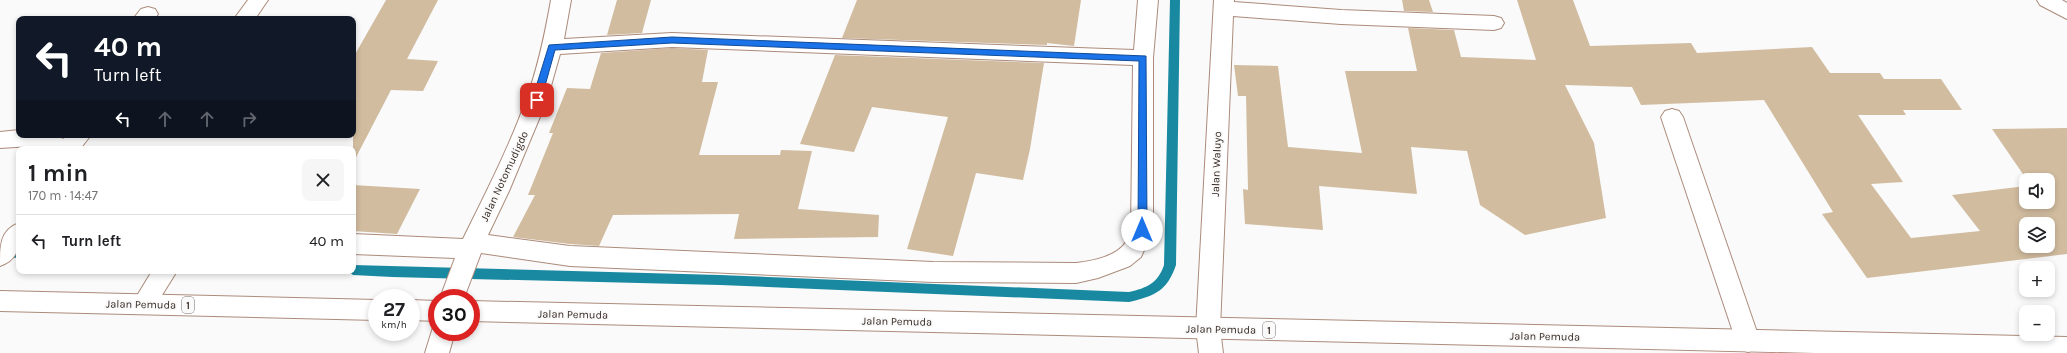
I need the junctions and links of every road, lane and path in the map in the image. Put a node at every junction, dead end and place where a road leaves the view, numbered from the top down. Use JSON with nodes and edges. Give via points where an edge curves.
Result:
{"nodes":[{"id":1,"x":258,"y":0,"type":"edge"},
{"id":2,"x":562,"y":0,"type":"edge"},
{"id":3,"x":1148,"y":0,"type":"edge"},
{"id":4,"x":1224,"y":4,"type":"edge"},
{"id":5,"x":246,"y":16,"type":"edge"},
{"id":6,"x":1494,"y":23,"type":"dead end"},
{"id":7,"x":552,"y":48,"type":"junction"},
{"id":8,"x":1143,"y":58,"type":"junction"},
{"id":9,"x":1672,"y":117,"type":"dead end"},
{"id":10,"x":20,"y":138,"type":"edge"},
{"id":11,"x":45,"y":138,"type":"edge"},
{"id":12,"x":77,"y":138,"type":"edge"},
{"id":13,"x":0,"y":140,"type":"edge"},
{"id":14,"x":58,"y":146,"type":"edge"},
{"id":15,"x":70,"y":146,"type":"edge"},
{"id":16,"x":16,"y":236,"type":"edge"},
{"id":17,"x":356,"y":244,"type":"edge"},
{"id":18,"x":470,"y":250,"type":"junction"},
{"id":19,"x":0,"y":256,"type":"edge"},
{"id":20,"x":155,"y":287,"type":"edge"},
{"id":21,"x":455,"y":289,"type":"edge"},
{"id":22,"x":0,"y":300,"type":"edge"},
{"id":23,"x":368,"y":309,"type":"edge"},
{"id":24,"x":480,"y":311,"type":"edge"},
{"id":25,"x":1208,"y":329,"type":"junction"},
{"id":26,"x":441,"y":341,"type":"edge"},
{"id":27,"x":1748,"y":341,"type":"junction"},
{"id":28,"x":2067,"y":348,"type":"edge"},
{"id":29,"x":438,"y":353,"type":"edge"},
{"id":30,"x":1211,"y":353,"type":"edge"}],
"edges":[{"from":1,"to":5,"type":"main road"},
{"from":2,"to":7,"type":"main road","name":"Jalan Notomudigdo"},
{"from":3,"to":8,"type":"main road"},
{"from":4,"to":6,"type":"main road","via":[[1341,17]]},
{"from":4,"to":25,"type":"main road","name":"Jalan Waluyo"},
{"from":7,"to":8,"type":"main road","via":[[672,40]]},
{"from":7,"to":18,"type":"main road","name":"Jalan Notomudigdo","via":[[537,100],[523,136]]},
{"from":8,"to":18,"type":"main road","via":[[1142,230],[1132,251],[1095,270],[1076,273],[933,272]]},
{"from":9,"to":27,"type":"main road"},
{"from":10,"to":13,"type":"main road"},
{"from":11,"to":14,"type":"main road"},
{"from":12,"to":15,"type":"main road"},
{"from":16,"to":19,"type":"main road"},
{"from":17,"to":18,"type":"main road"},
{"from":18,"to":21,"type":"main road","name":"Jalan Notomudigdo"},
{"from":20,"to":22,"type":"main road","name":"Jalan Pemuda","number":"1"},
{"from":20,"to":23,"type":"main road","name":"Jalan Pemuda","number":"1"},
{"from":24,"to":25,"type":"main road","name":"Jalan Pemuda","number":"1"},
{"from":25,"to":27,"type":"main road","name":"Jalan Pemuda","number":"1"},
{"from":25,"to":30,"type":"main road","name":"Jalan Waluyo"},
{"from":26,"to":29,"type":"main road"},
{"from":27,"to":28,"type":"main road","name":"Jalan Pemuda","number":"1"}]}
